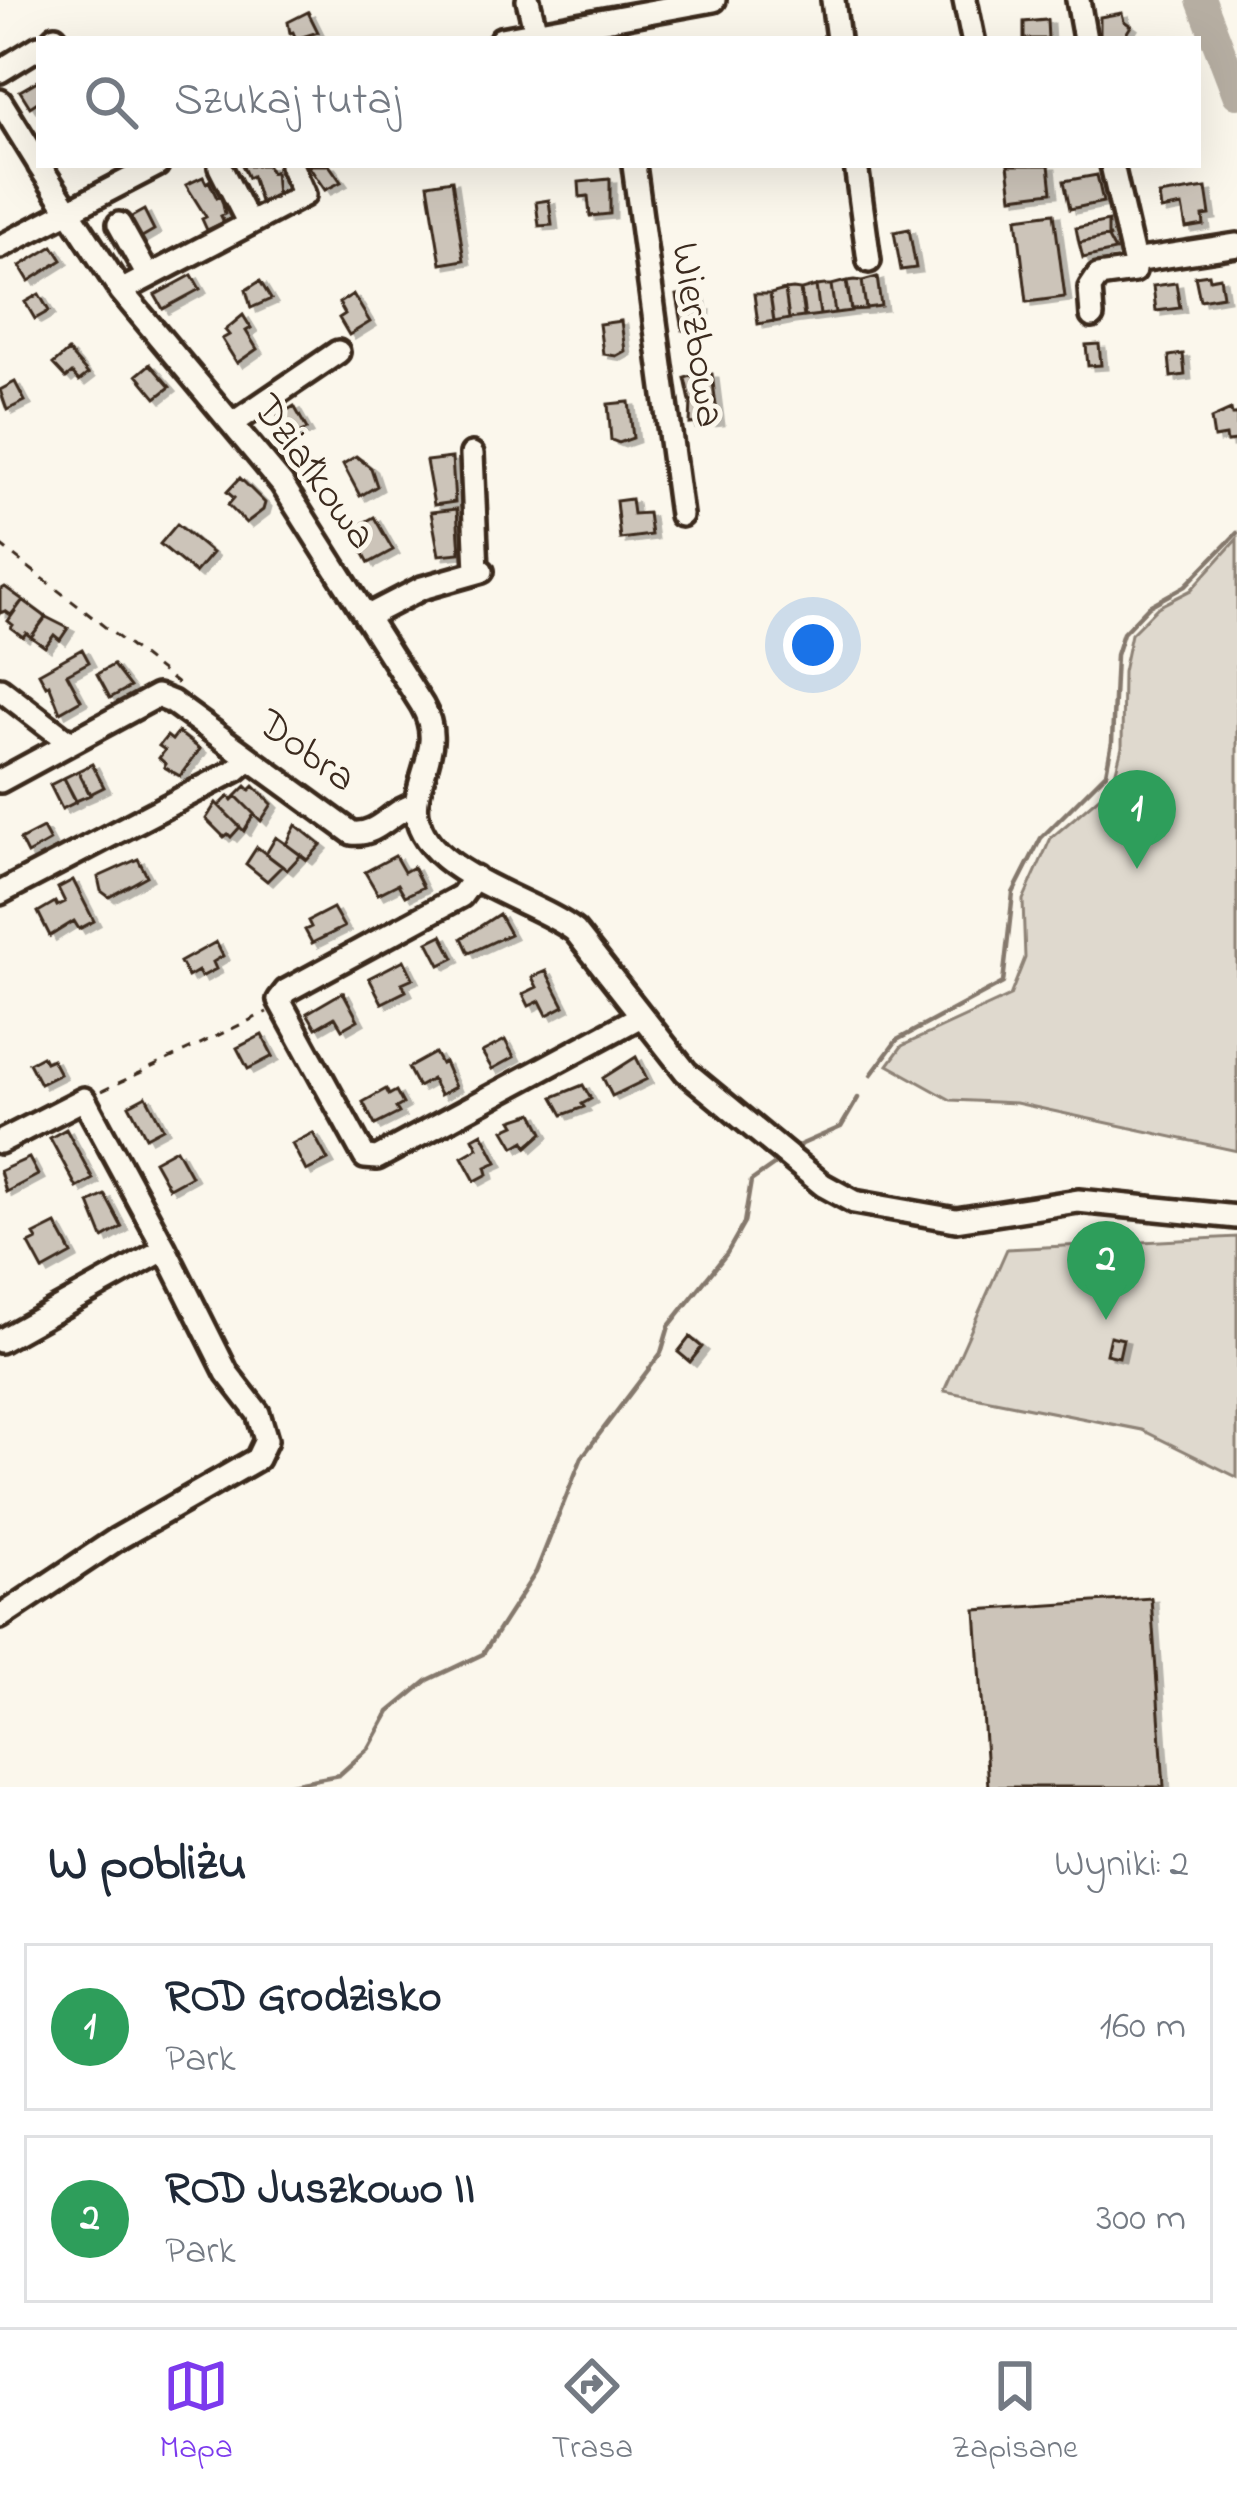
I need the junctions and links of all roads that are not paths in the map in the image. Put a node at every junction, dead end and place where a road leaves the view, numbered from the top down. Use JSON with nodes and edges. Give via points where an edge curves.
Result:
{"nodes":[{"id":1,"x":528,"y":0,"type":"edge"},
{"id":2,"x":714,"y":0,"type":"edge"},
{"id":3,"x":833,"y":0,"type":"edge"},
{"id":4,"x":965,"y":0,"type":"edge"},
{"id":5,"x":1078,"y":0,"type":"edge"},
{"id":6,"x":615,"y":28,"type":"edge"},
{"id":7,"x":536,"y":33,"type":"junction"},
{"id":8,"x":518,"y":36,"type":"edge"},
{"id":9,"x":838,"y":36,"type":"edge"},
{"id":10,"x":972,"y":36,"type":"edge"},
{"id":11,"x":1084,"y":36,"type":"edge"},
{"id":12,"x":36,"y":49,"type":"edge"},
{"id":13,"x":0,"y":71,"type":"edge"},
{"id":14,"x":0,"y":101,"type":"edge"},
{"id":15,"x":36,"y":160,"type":"edge"},
{"id":16,"x":41,"y":168,"type":"edge"},
{"id":17,"x":152,"y":168,"type":"edge"},
{"id":18,"x":220,"y":168,"type":"edge"},
{"id":19,"x":292,"y":168,"type":"edge"},
{"id":20,"x":634,"y":168,"type":"edge"},
{"id":21,"x":856,"y":168,"type":"edge"},
{"id":22,"x":1113,"y":168,"type":"edge"},
{"id":23,"x":67,"y":211,"type":"junction"},
{"id":24,"x":119,"y":224,"type":"dead end"},
{"id":25,"x":248,"y":224,"type":"junction"},
{"id":26,"x":1237,"y":245,"type":"edge"},
{"id":27,"x":0,"y":248,"type":"edge"},
{"id":28,"x":869,"y":261,"type":"dead end"},
{"id":29,"x":1134,"y":261,"type":"junction"},
{"id":30,"x":148,"y":276,"type":"junction"},
{"id":31,"x":121,"y":291,"type":"junction"},
{"id":32,"x":1092,"y":316,"type":"dead end"},
{"id":33,"x":338,"y":352,"type":"dead end"},
{"id":34,"x":232,"y":424,"type":"junction"},
{"id":35,"x":472,"y":454,"type":"dead end"},
{"id":36,"x":681,"y":514,"type":"dead end"},
{"id":37,"x":366,"y":617,"type":"junction"},
{"id":38,"x":0,"y":689,"type":"edge"},
{"id":39,"x":70,"y":742,"type":"junction"},
{"id":40,"x":249,"y":759,"type":"junction"},
{"id":41,"x":0,"y":781,"type":"edge"},
{"id":42,"x":416,"y":805,"type":"junction"},
{"id":43,"x":475,"y":877,"type":"junction"},
{"id":44,"x":0,"y":893,"type":"edge"},
{"id":45,"x":641,"y":1016,"type":"junction"},
{"id":46,"x":0,"y":1142,"type":"edge"},
{"id":47,"x":1237,"y":1217,"type":"edge"},
{"id":48,"x":165,"y":1249,"type":"junction"},
{"id":49,"x":0,"y":1341,"type":"edge"},
{"id":50,"x":0,"y":1618,"type":"edge"}],
"edges":[{"from":1,"to":7,"type":"street"},
{"from":2,"to":6,"type":"street"},
{"from":3,"to":9,"type":"street"},
{"from":4,"to":10,"type":"street"},
{"from":5,"to":11,"type":"street"},
{"from":6,"to":7,"type":"street"},
{"from":7,"to":8,"type":"street"},
{"from":12,"to":13,"type":"street"},
{"from":14,"to":15,"type":"street","name":"Działkowa"},
{"from":16,"to":23,"type":"street","name":"Działkowa"},
{"from":17,"to":23,"type":"street"},
{"from":18,"to":25,"type":"street"},
{"from":19,"to":25,"type":"street","via":[[304,195]]},
{"from":20,"to":36,"type":"street","name":"Wierzbowa"},
{"from":21,"to":28,"type":"street"},
{"from":22,"to":29,"type":"street"},
{"from":23,"to":27,"type":"street"},
{"from":23,"to":31,"type":"street","name":"Działkowa"},
{"from":24,"to":30,"type":"street"},
{"from":25,"to":30,"type":"street"},
{"from":26,"to":29,"type":"street"},
{"from":29,"to":32,"type":"street","via":[[1134,271],[1098,276],[1090,288]]},
{"from":30,"to":31,"type":"street"},
{"from":31,"to":34,"type":"street","name":"Działkowa"},
{"from":33,"to":34,"type":"street"},
{"from":34,"to":37,"type":"street","name":"Działkowa","via":[[282,484]]},
{"from":35,"to":37,"type":"street","via":[[479,571]]},
{"from":37,"to":42,"type":"street","name":"Działkowa","via":[[432,727]]},
{"from":38,"to":39,"type":"street"},
{"from":39,"to":40,"type":"street","name":"Dobra","via":[[163,697]]},
{"from":39,"to":41,"type":"street"},
{"from":40,"to":42,"type":"street","name":"Dobra","via":[[359,835]]},
{"from":40,"to":44,"type":"street"},
{"from":42,"to":43,"type":"street","via":[[432,847]]},
{"from":43,"to":45,"type":"street","via":[[575,931]]},
{"from":43,"to":45,"type":"street","via":[[460,896],[279,1000],[369,1159]]},
{"from":45,"to":47,"type":"street","via":[[686,1072],[854,1202],[956,1220],[1078,1202]]},
{"from":46,"to":48,"type":"street","via":[[84,1099]]},
{"from":48,"to":49,"type":"street"},
{"from":48,"to":50,"type":"street","via":[[266,1439],[256,1460]]}]}
